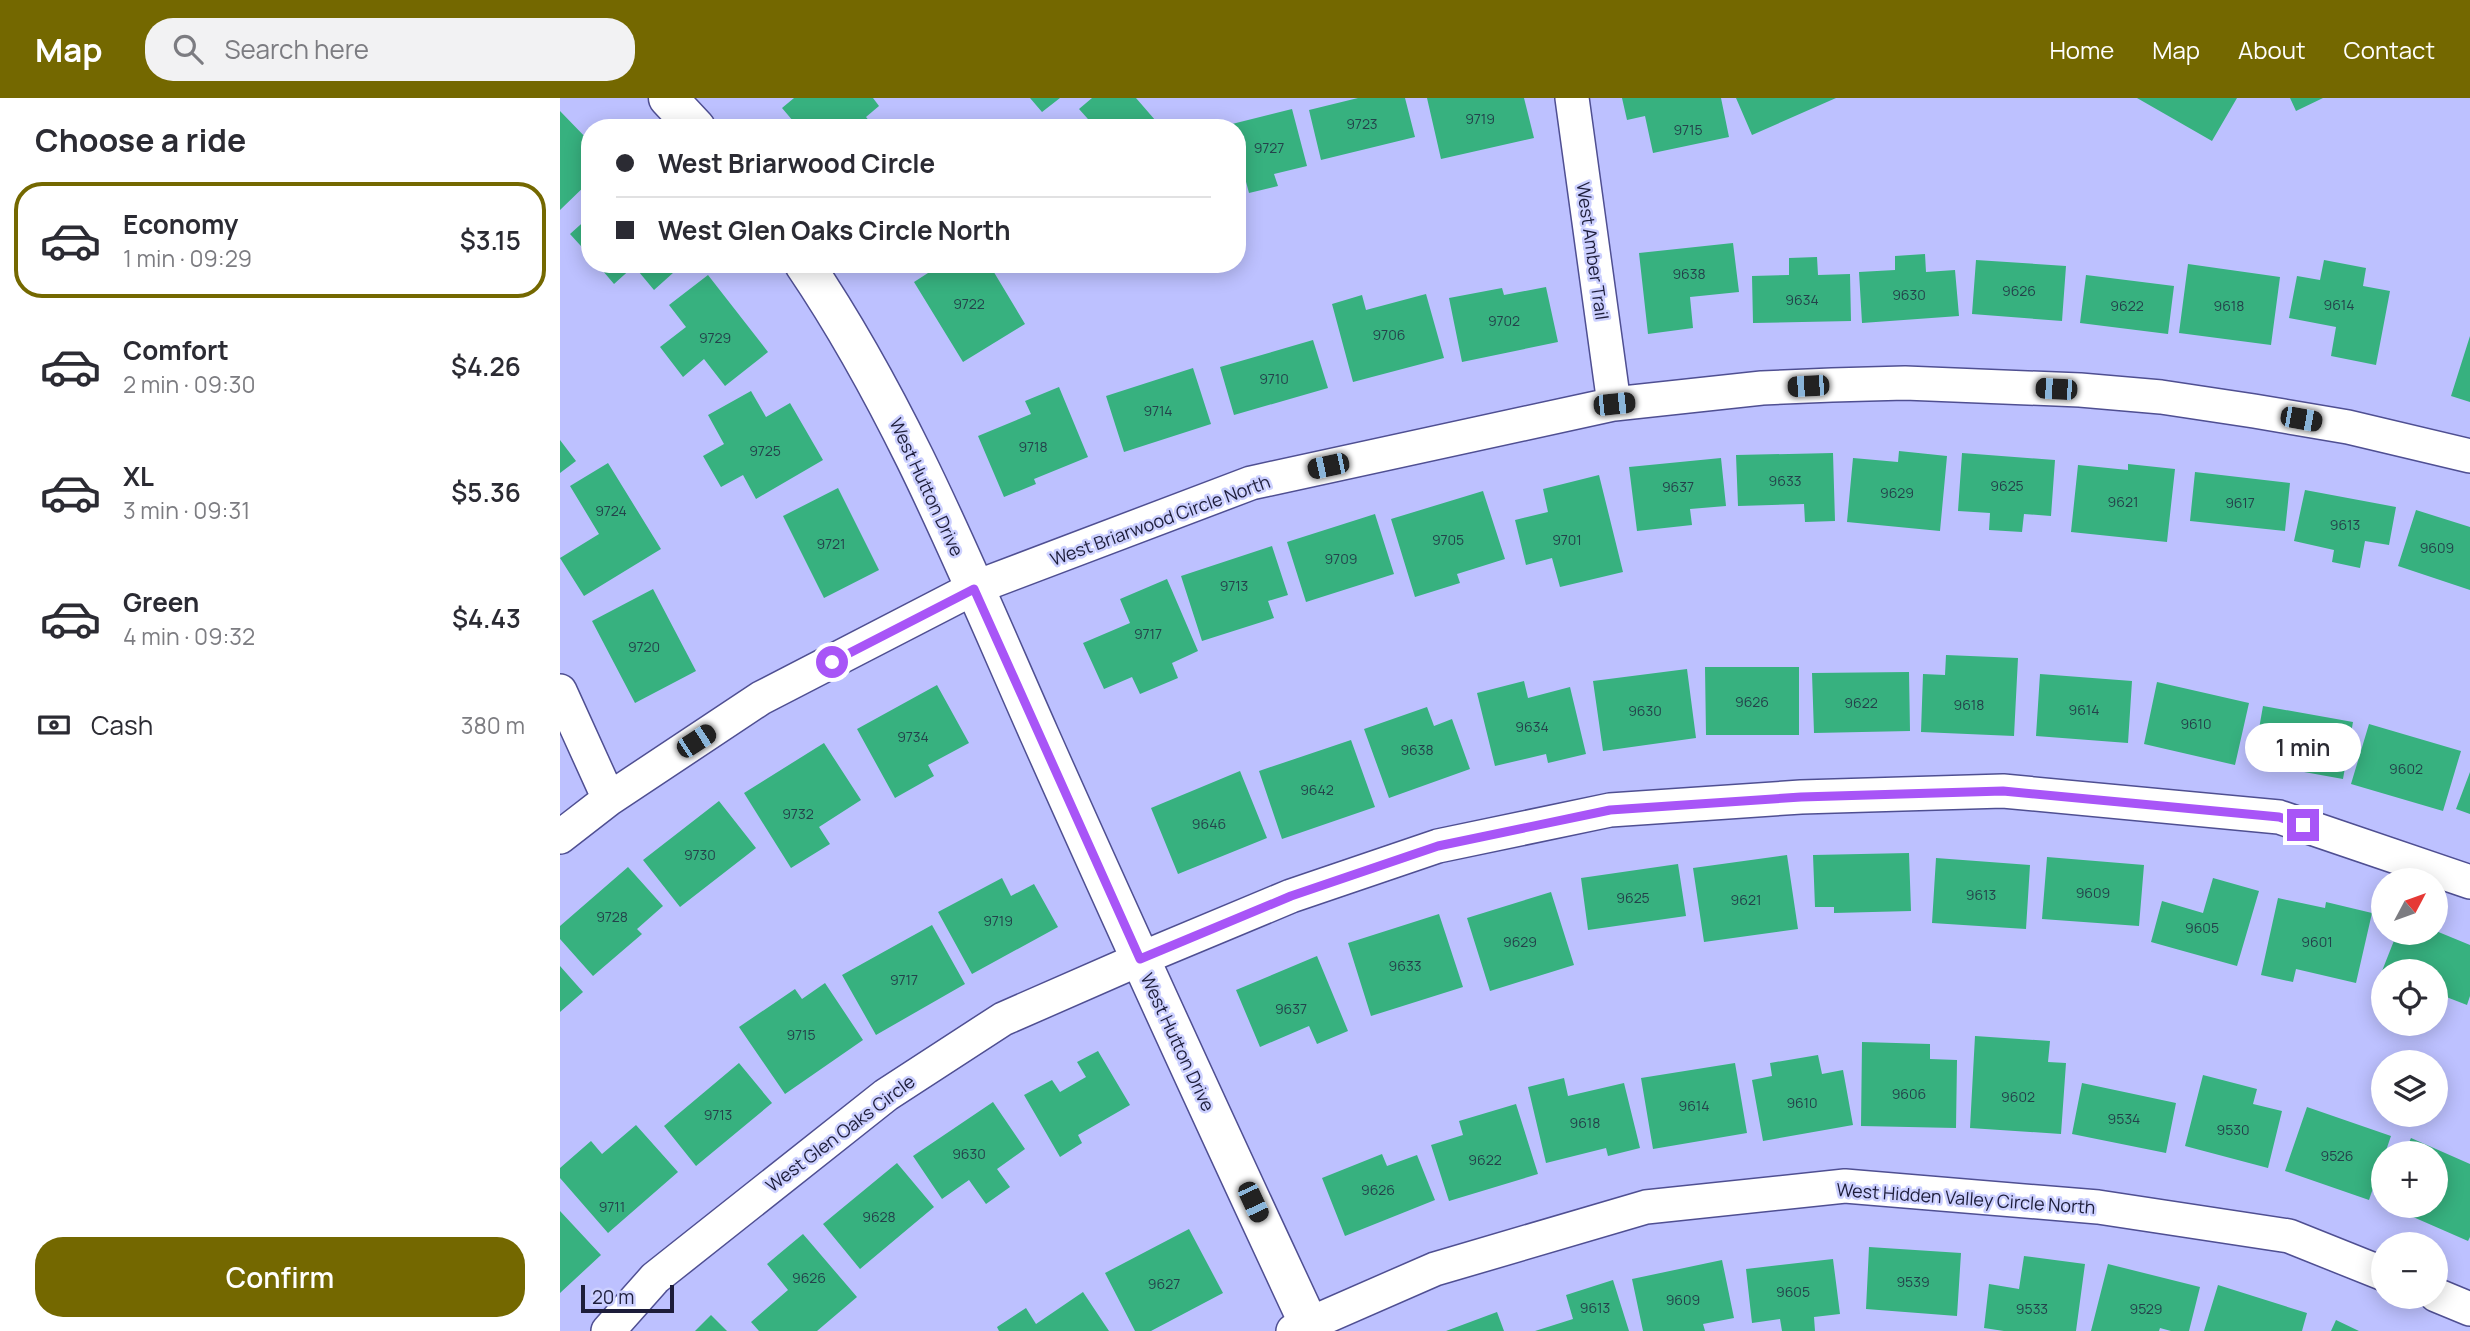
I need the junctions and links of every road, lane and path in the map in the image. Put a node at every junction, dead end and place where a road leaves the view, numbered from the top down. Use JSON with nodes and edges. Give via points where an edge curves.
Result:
{"nodes":[{"id":1,"x":668,"y":98,"type":"edge"},
{"id":2,"x":1572,"y":98,"type":"edge"},
{"id":3,"x":688,"y":119,"type":"edge"},
{"id":4,"x":810,"y":273,"type":"edge"},
{"id":5,"x":1614,"y":404,"type":"junction"},
{"id":6,"x":2470,"y":456,"type":"edge"},
{"id":7,"x":974,"y":589,"type":"junction"},
{"id":8,"x":560,"y":691,"type":"edge"},
{"id":9,"x":609,"y":799,"type":"junction"},
{"id":10,"x":560,"y":837,"type":"edge"},
{"id":11,"x":2470,"y":882,"type":"edge"},
{"id":12,"x":1140,"y":959,"type":"junction"},
{"id":13,"x":2371,"y":1269,"type":"edge"},
{"id":14,"x":2448,"y":1300,"type":"edge"},
{"id":15,"x":2470,"y":1309,"type":"edge"},
{"id":16,"x":1305,"y":1329,"type":"edge"},
{"id":17,"x":608,"y":1331,"type":"edge"}],
"edges":[{"from":1,"to":3,"type":"street"},
{"from":2,"to":5,"type":"street","name":"West Amber Trail"},
{"from":4,"to":7,"type":"street","name":"West Hutton Drive","via":[[884,396]]},
{"from":5,"to":6,"type":"street","name":"West Briarwood Circle North","via":[[1832,385],[2080,390],[2254,411],[2348,427]]},
{"from":5,"to":7,"type":"street","name":"West Briarwood Circle North","via":[[1251,483]]},
{"from":7,"to":9,"type":"street","name":"West Briarwood Circle North","via":[[761,698]]},
{"from":7,"to":12,"type":"street","name":"West Hutton Drive"},
{"from":8,"to":9,"type":"street"},
{"from":9,"to":10,"type":"street","name":"West Briarwood Circle North"},
{"from":11,"to":12,"type":"street","name":"West Glen Oaks Circle","via":[[2279,817],[2003,791],[1801,797],[1610,810],[1438,846],[1291,896]]},
{"from":12,"to":16,"type":"street","name":"West Hutton Drive"},
{"from":12,"to":17,"type":"street","name":"West Glen Oaks Circle","via":[[1003,1019],[886,1095],[655,1278]]},
{"from":13,"to":16,"type":"street","name":"West Hidden Valley Circle North","via":[[2289,1236],[2098,1207],[1845,1186],[1646,1207],[1435,1269]]},
{"from":14,"to":15,"type":"street"}]}
